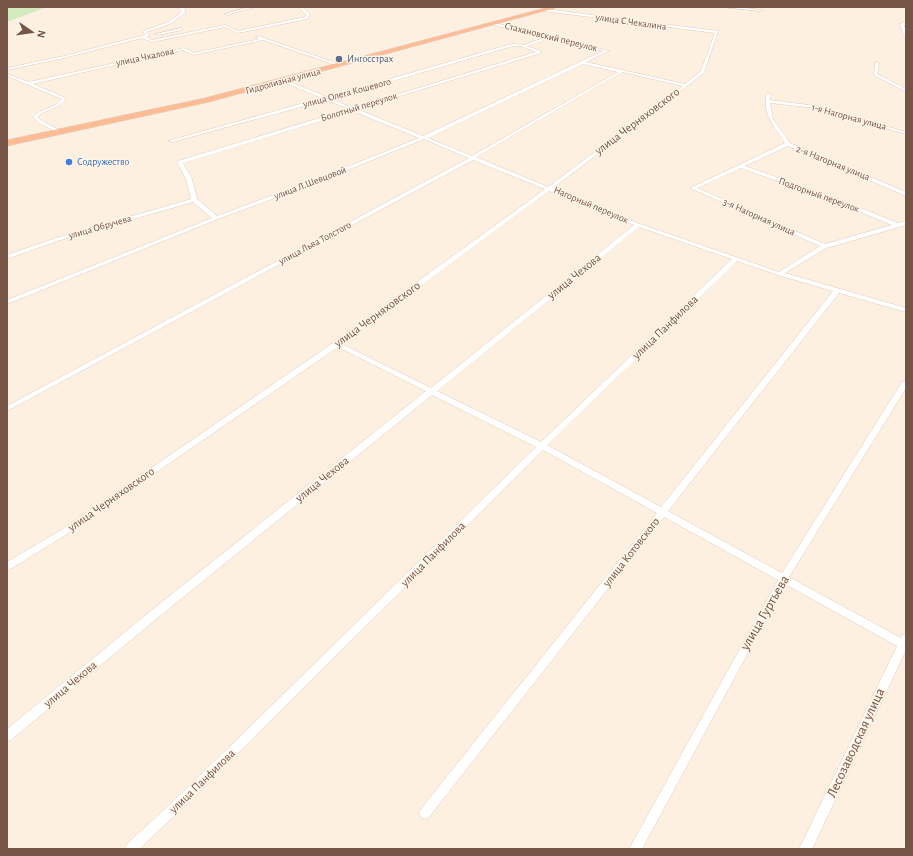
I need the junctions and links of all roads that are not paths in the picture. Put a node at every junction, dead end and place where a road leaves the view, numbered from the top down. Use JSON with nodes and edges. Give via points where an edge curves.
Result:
{"nodes":[{"id":1,"x":180,"y":7,"type":"edge"},
{"id":2,"x":253,"y":7,"type":"edge"},
{"id":3,"x":300,"y":7,"type":"edge"},
{"id":4,"x":556,"y":7,"type":"edge"},
{"id":5,"x":722,"y":7,"type":"edge"},
{"id":6,"x":545,"y":10,"type":"junction"},
{"id":7,"x":762,"y":10,"type":"dead end"},
{"id":8,"x":227,"y":14,"type":"dead end"},
{"id":9,"x":496,"y":24,"type":"junction"},
{"id":10,"x":904,"y":24,"type":"edge"},
{"id":11,"x":181,"y":29,"type":"dead end"},
{"id":12,"x":717,"y":32,"type":"joint"},
{"id":13,"x":252,"y":33,"type":"junction"},
{"id":14,"x":148,"y":36,"type":"junction"},
{"id":15,"x":906,"y":36,"type":"edge"},
{"id":16,"x":551,"y":37,"type":"junction"},
{"id":17,"x":142,"y":38,"type":"junction"},
{"id":18,"x":262,"y":39,"type":"junction"},
{"id":19,"x":524,"y":46,"type":"junction"},
{"id":20,"x":606,"y":51,"type":"joint"},
{"id":21,"x":582,"y":63,"type":"junction"},
{"id":22,"x":877,"y":63,"type":"dead end"},
{"id":23,"x":340,"y":66,"type":"junction"},
{"id":24,"x":7,"y":69,"type":"edge"},
{"id":25,"x":620,"y":72,"type":"junction"},
{"id":26,"x":7,"y":75,"type":"edge"},
{"id":27,"x":284,"y":80,"type":"junction"},
{"id":28,"x":28,"y":84,"type":"junction"},
{"id":29,"x":686,"y":85,"type":"junction"},
{"id":30,"x":906,"y":91,"type":"edge"},
{"id":31,"x":769,"y":94,"type":"dead end"},
{"id":32,"x":326,"y":99,"type":"junction"},
{"id":33,"x":768,"y":101,"type":"junction"},
{"id":34,"x":352,"y":109,"type":"junction"},
{"id":35,"x":59,"y":132,"type":"junction"},
{"id":36,"x":906,"y":133,"type":"edge"},
{"id":37,"x":423,"y":138,"type":"junction"},
{"id":38,"x":170,"y":141,"type":"dead end"},
{"id":39,"x":7,"y":142,"type":"edge"},
{"id":40,"x":788,"y":144,"type":"junction"},
{"id":41,"x":472,"y":158,"type":"junction"},
{"id":42,"x":741,"y":166,"type":"junction"},
{"id":43,"x":550,"y":188,"type":"junction"},
{"id":44,"x":906,"y":194,"type":"edge"},
{"id":45,"x":194,"y":200,"type":"junction"},
{"id":46,"x":216,"y":218,"type":"junction"},
{"id":47,"x":906,"y":223,"type":"edge"},
{"id":48,"x":638,"y":225,"type":"junction"},
{"id":49,"x":897,"y":225,"type":"junction"},
{"id":50,"x":824,"y":246,"type":"junction"},
{"id":51,"x":7,"y":257,"type":"edge"},
{"id":52,"x":736,"y":259,"type":"junction"},
{"id":53,"x":780,"y":274,"type":"junction"},
{"id":54,"x":837,"y":290,"type":"junction"},
{"id":55,"x":7,"y":302,"type":"edge"},
{"id":56,"x":906,"y":310,"type":"edge"},
{"id":57,"x":337,"y":344,"type":"junction"},
{"id":58,"x":906,"y":382,"type":"edge"},
{"id":59,"x":432,"y":390,"type":"junction"},
{"id":60,"x":7,"y":409,"type":"edge"},
{"id":61,"x":542,"y":446,"type":"junction"},
{"id":62,"x":663,"y":512,"type":"junction"},
{"id":63,"x":7,"y":567,"type":"edge"},
{"id":64,"x":784,"y":578,"type":"junction"},
{"id":65,"x":905,"y":643,"type":"edge"},
{"id":66,"x":7,"y":736,"type":"edge"},
{"id":67,"x":425,"y":813,"type":"dead end"},
{"id":68,"x":130,"y":849,"type":"edge"},
{"id":69,"x":634,"y":849,"type":"edge"},
{"id":70,"x":805,"y":849,"type":"edge"}],
"edges":[{"from":1,"to":14,"type":"street","via":[[184,11],[169,23],[144,32]]},
{"from":2,"to":8,"type":"street"},
{"from":3,"to":13,"type":"street","name":"улица Чкалова","via":[[308,14],[307,18]]},
{"from":4,"to":6,"type":"highway","name":"Гидролизная улица"},
{"from":5,"to":7,"type":"street"},
{"from":6,"to":9,"type":"highway","name":"Гидролизная улица"},
{"from":6,"to":12,"type":"street","name":"улица С.Чекалина"},
{"from":9,"to":16,"type":"street","name":"Стахановский переулок"},
{"from":9,"to":23,"type":"highway","name":"Гидролизная улица"},
{"from":10,"to":15,"type":"street"},
{"from":11,"to":14,"type":"street","name":"улица Чкалова"},
{"from":12,"to":29,"type":"street","name":"улица Черняховского","via":[[703,72]]},
{"from":13,"to":17,"type":"street","name":"улица Чкалова","via":[[238,32],[225,26],[152,41]]},
{"from":13,"to":18,"type":"street","name":"улица Чкалова"},
{"from":14,"to":17,"type":"street","name":"улица Чкалова"},
{"from":16,"to":19,"type":"street"},
{"from":16,"to":20,"type":"street","name":"Стахановский переулок"},
{"from":17,"to":24,"type":"street","name":"улица Чкалова"},
{"from":18,"to":23,"type":"street","name":"улица Чкалова"},
{"from":18,"to":28,"type":"street","name":"улица Чкалова","via":[[193,54],[184,49],[162,53]]},
{"from":19,"to":32,"type":"street","name":"улица Олега Кошевого","via":[[513,45]]},
{"from":19,"to":34,"type":"street","name":"Болотный переулок","via":[[540,51]]},
{"from":20,"to":21,"type":"street","name":"улица Л.Шевцовой"},
{"from":21,"to":25,"type":"street"},
{"from":21,"to":37,"type":"street","name":"улица Л.Шевцовой"},
{"from":22,"to":30,"type":"street","via":[[875,74]]},
{"from":23,"to":27,"type":"highway","name":"Гидролизная улица"},
{"from":25,"to":29,"type":"street"},
{"from":25,"to":41,"type":"street","name":"улица Льва Толстого"},
{"from":26,"to":28,"type":"street"},
{"from":27,"to":32,"type":"street","name":"Нагорный переулок"},
{"from":27,"to":35,"type":"highway","name":"Гидролизная улица","via":[[159,112]]},
{"from":28,"to":35,"type":"street","via":[[64,98],[62,103],[34,117]]},
{"from":29,"to":43,"type":"street","name":"улица Черняховского"},
{"from":31,"to":33,"type":"street","name":"2-я Нагорная улица"},
{"from":32,"to":34,"type":"street","name":"Нагорный переулок"},
{"from":32,"to":38,"type":"street","name":"улица Олега Кошевого"},
{"from":33,"to":36,"type":"street","name":"1-я Нагорная улица","via":[[816,107]]},
{"from":33,"to":40,"type":"street","name":"2-я Нагорная улица","via":[[771,119]]},
{"from":34,"to":37,"type":"street","name":"Нагорный переулок"},
{"from":34,"to":45,"type":"street","name":"Болотный переулок","via":[[180,162],[189,179]]},
{"from":35,"to":39,"type":"highway","name":"Гидролизная улица"},
{"from":37,"to":41,"type":"street","name":"Нагорный переулок"},
{"from":37,"to":46,"type":"street","name":"улица Л.Шевцовой"},
{"from":40,"to":42,"type":"street"},
{"from":40,"to":44,"type":"street","name":"2-я Нагорная улица"},
{"from":41,"to":43,"type":"street","name":"Нагорный переулок"},
{"from":41,"to":60,"type":"street","name":"улица Льва Толстого"},
{"from":42,"to":49,"type":"street","name":"Подгорный переулок"},
{"from":42,"to":50,"type":"street","name":"3-я Нагорная улица","via":[[693,188]]},
{"from":43,"to":48,"type":"street","name":"Нагорный переулок"},
{"from":43,"to":57,"type":"street","name":"улица Черняховского"},
{"from":45,"to":46,"type":"street"},
{"from":45,"to":51,"type":"street","name":"улица Обручева","via":[[55,240]]},
{"from":46,"to":55,"type":"street","name":"улица Л.Шевцовой"},
{"from":47,"to":49,"type":"street"},
{"from":48,"to":52,"type":"street","name":"Нагорный переулок"},
{"from":48,"to":59,"type":"street","name":"улица Чехова"},
{"from":49,"to":50,"type":"street"},
{"from":50,"to":53,"type":"street"},
{"from":52,"to":53,"type":"street","name":"Нагорный переулок"},
{"from":52,"to":61,"type":"street","name":"улица Панфилова"},
{"from":53,"to":54,"type":"street","name":"Нагорный переулок"},
{"from":54,"to":56,"type":"street","name":"Нагорный переулок"},
{"from":54,"to":62,"type":"street","name":"улица Котовского"},
{"from":57,"to":59,"type":"street"},
{"from":57,"to":63,"type":"street","name":"улица Черняховского","via":[[61,534]]},
{"from":58,"to":64,"type":"street","name":"улица Гуртьева"},
{"from":59,"to":61,"type":"street"},
{"from":59,"to":66,"type":"street","name":"улица Чехова"},
{"from":61,"to":62,"type":"street"},
{"from":61,"to":68,"type":"street","name":"улица Панфилова","via":[[185,798]]},
{"from":62,"to":64,"type":"street"},
{"from":62,"to":67,"type":"street","name":"улица Котовского"},
{"from":64,"to":65,"type":"street"},
{"from":64,"to":69,"type":"street","name":"улица Гуртьева"},
{"from":65,"to":70,"type":"street","name":"Лесозаводская улица"}]}
